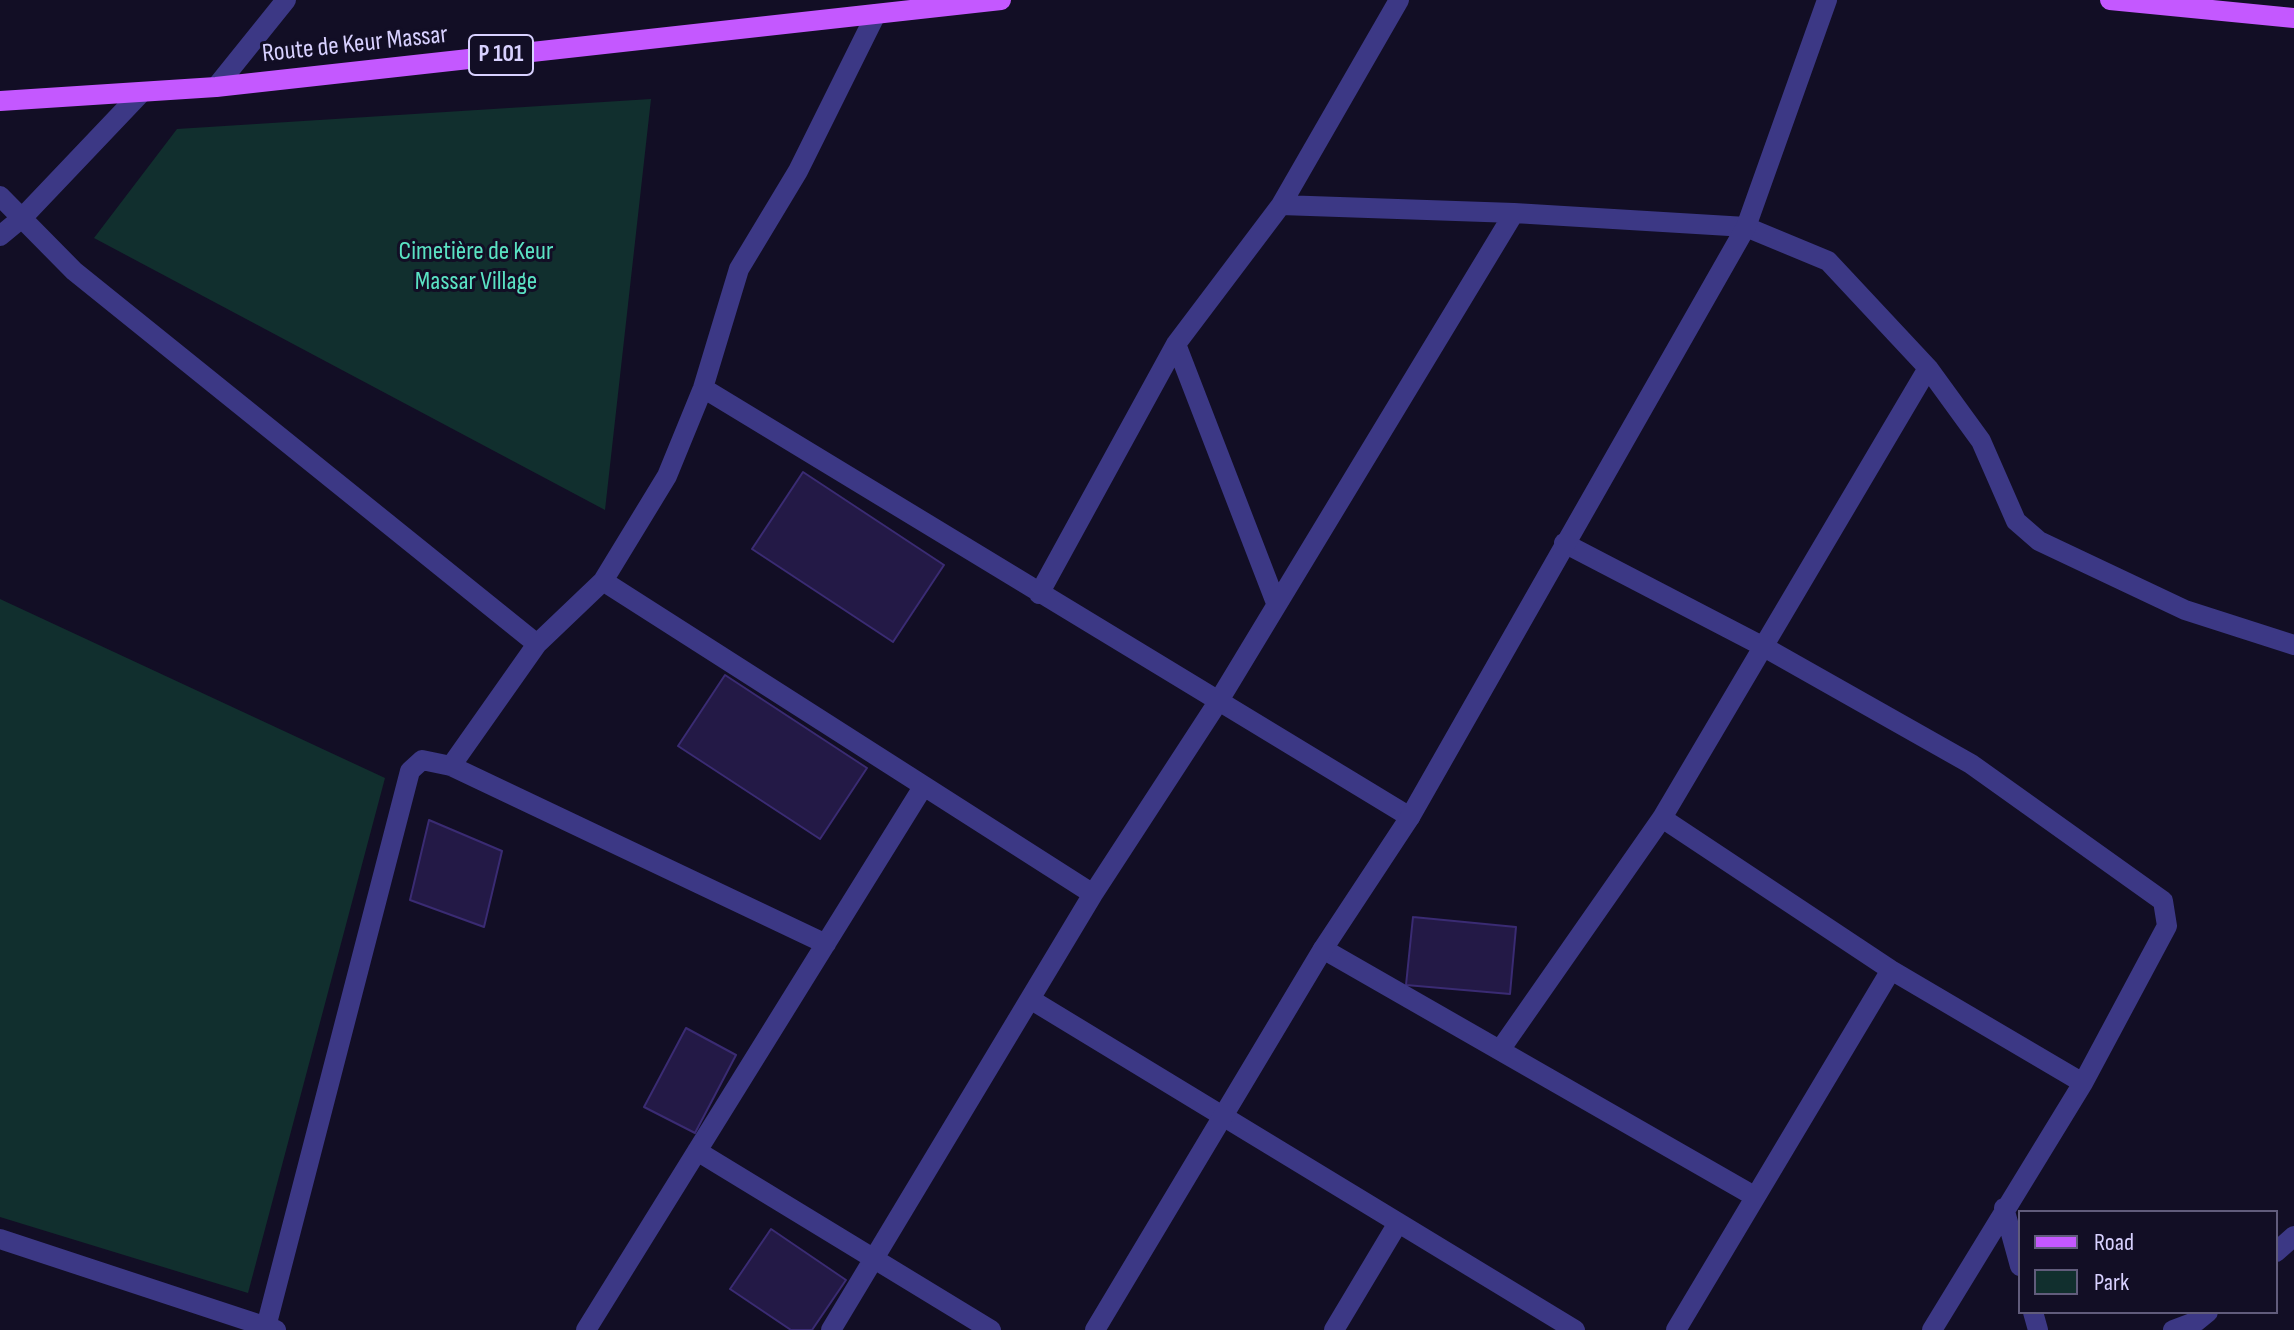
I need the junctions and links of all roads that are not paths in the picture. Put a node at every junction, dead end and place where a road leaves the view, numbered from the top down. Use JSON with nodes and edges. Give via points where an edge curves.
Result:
{"nodes":[{"id":1,"x":286,"y":0,"type":"edge"},
{"id":2,"x":1001,"y":0,"type":"edge"},
{"id":3,"x":1399,"y":0,"type":"edge"},
{"id":4,"x":1827,"y":0,"type":"edge"},
{"id":5,"x":2110,"y":0,"type":"edge"},
{"id":6,"x":876,"y":14,"type":"junction"},
{"id":7,"x":2294,"y":18,"type":"edge"},
{"id":8,"x":216,"y":87,"type":"junction"},
{"id":9,"x":140,"y":94,"type":"junction"},
{"id":10,"x":0,"y":101,"type":"edge"},
{"id":11,"x":0,"y":196,"type":"edge"},
{"id":12,"x":1281,"y":205,"type":"junction"},
{"id":13,"x":1514,"y":213,"type":"junction"},
{"id":14,"x":23,"y":217,"type":"junction"},
{"id":15,"x":1746,"y":227,"type":"junction"},
{"id":16,"x":0,"y":236,"type":"edge"},
{"id":17,"x":1176,"y":344,"type":"junction"},
{"id":18,"x":1928,"y":368,"type":"junction"},
{"id":19,"x":703,"y":388,"type":"junction"},
{"id":20,"x":1564,"y":543,"type":"junction"},
{"id":21,"x":603,"y":581,"type":"junction"},
{"id":22,"x":1039,"y":594,"type":"junction"},
{"id":23,"x":1276,"y":603,"type":"junction"},
{"id":24,"x":537,"y":644,"type":"junction"},
{"id":25,"x":2294,"y":645,"type":"edge"},
{"id":26,"x":1764,"y":647,"type":"junction"},
{"id":27,"x":1218,"y":702,"type":"junction"},
{"id":28,"x":451,"y":766,"type":"junction"},
{"id":29,"x":923,"y":787,"type":"junction"},
{"id":30,"x":1410,"y":817,"type":"junction"},
{"id":31,"x":1662,"y":818,"type":"junction"},
{"id":32,"x":1093,"y":894,"type":"junction"},
{"id":33,"x":826,"y":944,"type":"junction"},
{"id":34,"x":1323,"y":949,"type":"junction"},
{"id":35,"x":1891,"y":970,"type":"junction"},
{"id":36,"x":1030,"y":999,"type":"junction"},
{"id":37,"x":1500,"y":1050,"type":"junction"},
{"id":38,"x":2083,"y":1083,"type":"junction"},
{"id":39,"x":1225,"y":1117,"type":"junction"},
{"id":40,"x":697,"y":1151,"type":"junction"},
{"id":41,"x":1754,"y":1196,"type":"junction"},
{"id":42,"x":2004,"y":1208,"type":"junction"},
{"id":43,"x":1398,"y":1223,"type":"junction"},
{"id":44,"x":2294,"y":1236,"type":"edge"},
{"id":45,"x":0,"y":1239,"type":"edge"},
{"id":46,"x":2278,"y":1250,"type":"edge"},
{"id":47,"x":874,"y":1259,"type":"junction"},
{"id":48,"x":2018,"y":1259,"type":"edge"},
{"id":49,"x":2204,"y":1321,"type":"edge"},
{"id":50,"x":271,"y":1328,"type":"edge"},
{"id":51,"x":586,"y":1330,"type":"edge"},
{"id":52,"x":831,"y":1330,"type":"edge"},
{"id":53,"x":991,"y":1330,"type":"edge"},
{"id":54,"x":1095,"y":1330,"type":"edge"},
{"id":55,"x":1334,"y":1330,"type":"edge"},
{"id":56,"x":1575,"y":1330,"type":"edge"},
{"id":57,"x":1676,"y":1330,"type":"edge"},
{"id":58,"x":1932,"y":1330,"type":"edge"},
{"id":59,"x":2173,"y":1330,"type":"edge"}],
"edges":[{"from":1,"to":8,"type":"street"},
{"from":2,"to":6,"type":"main road","name":"Route de Keur Massar","number":"P 101"},
{"from":3,"to":12,"type":"street"},
{"from":4,"to":15,"type":"street"},
{"from":5,"to":7,"type":"main road"},
{"from":6,"to":8,"type":"main road","name":"Route de Keur Massar","number":"P 101"},
{"from":6,"to":19,"type":"street","via":[[798,171],[739,269]]},
{"from":8,"to":9,"type":"main road","name":"Route de Keur Massar","number":"P 101"},
{"from":9,"to":10,"type":"main road","name":"Route de Keur Massar","number":"P 101"},
{"from":9,"to":14,"type":"street"},
{"from":11,"to":14,"type":"street"},
{"from":12,"to":13,"type":"street"},
{"from":12,"to":17,"type":"street"},
{"from":13,"to":15,"type":"street"},
{"from":13,"to":23,"type":"street"},
{"from":14,"to":16,"type":"street"},
{"from":14,"to":24,"type":"street","via":[[74,271]]},
{"from":15,"to":18,"type":"street","via":[[1828,261]]},
{"from":15,"to":20,"type":"street"},
{"from":17,"to":22,"type":"street"},
{"from":17,"to":23,"type":"street"},
{"from":18,"to":25,"type":"street","via":[[1981,441],[2016,521],[2039,541],[2185,610]]},
{"from":18,"to":26,"type":"street"},
{"from":19,"to":21,"type":"street","via":[[667,476]]},
{"from":19,"to":22,"type":"street"},
{"from":20,"to":26,"type":"street"},
{"from":20,"to":30,"type":"street"},
{"from":21,"to":24,"type":"street"},
{"from":21,"to":29,"type":"street"},
{"from":22,"to":27,"type":"street"},
{"from":23,"to":27,"type":"street"},
{"from":24,"to":28,"type":"street"},
{"from":26,"to":31,"type":"street"},
{"from":26,"to":38,"type":"street","via":[[1971,764],[2163,901],[2167,926]]},
{"from":27,"to":30,"type":"street"},
{"from":27,"to":32,"type":"street"},
{"from":28,"to":33,"type":"street"},
{"from":28,"to":50,"type":"street","via":[[422,760],[410,771]]},
{"from":29,"to":32,"type":"street"},
{"from":29,"to":33,"type":"street"},
{"from":30,"to":34,"type":"street"},
{"from":31,"to":35,"type":"street"},
{"from":31,"to":37,"type":"street"},
{"from":32,"to":36,"type":"street"},
{"from":33,"to":40,"type":"street"},
{"from":34,"to":37,"type":"street"},
{"from":34,"to":39,"type":"street"},
{"from":35,"to":38,"type":"street"},
{"from":35,"to":41,"type":"street"},
{"from":36,"to":39,"type":"street"},
{"from":36,"to":47,"type":"street"},
{"from":37,"to":41,"type":"street"},
{"from":38,"to":42,"type":"street"},
{"from":39,"to":43,"type":"street"},
{"from":39,"to":54,"type":"street"},
{"from":40,"to":47,"type":"street"},
{"from":40,"to":51,"type":"street"},
{"from":41,"to":57,"type":"street"},
{"from":42,"to":48,"type":"street"},
{"from":42,"to":58,"type":"street"},
{"from":43,"to":55,"type":"street"},
{"from":43,"to":56,"type":"street"},
{"from":44,"to":46,"type":"street"},
{"from":45,"to":50,"type":"street"},
{"from":47,"to":52,"type":"street"},
{"from":47,"to":53,"type":"street"},
{"from":49,"to":59,"type":"street"}]}
